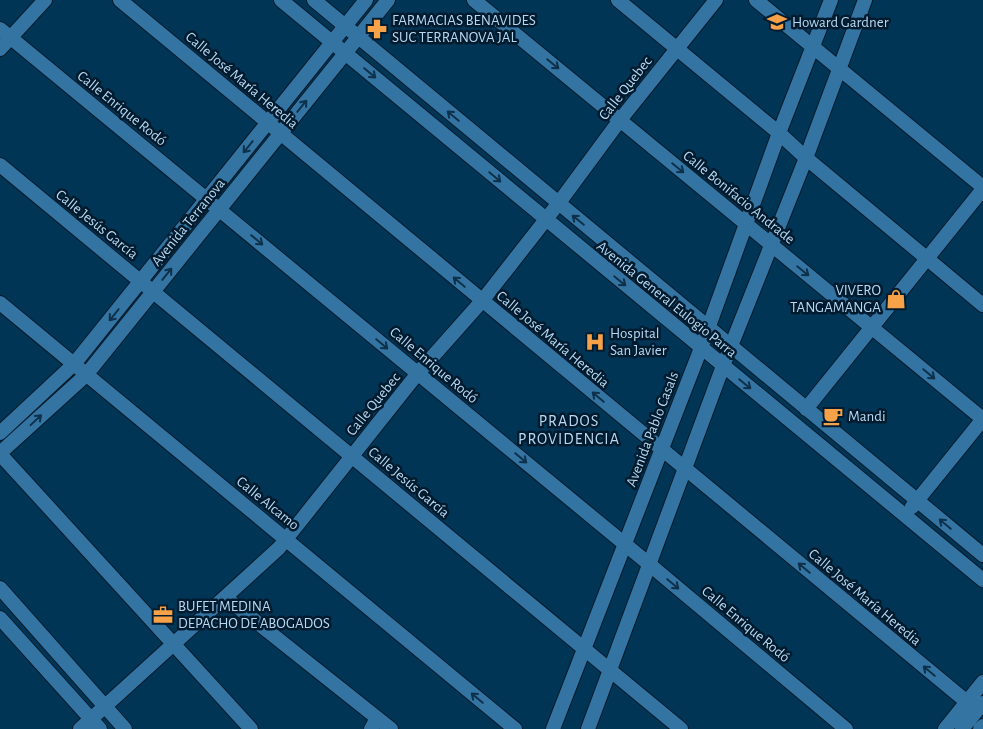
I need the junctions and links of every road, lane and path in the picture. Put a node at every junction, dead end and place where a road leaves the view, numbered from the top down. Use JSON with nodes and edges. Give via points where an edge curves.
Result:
{"nodes":[{"id":1,"x":45,"y":0,"type":"edge"},
{"id":2,"x":120,"y":0,"type":"edge"},
{"id":3,"x":281,"y":0,"type":"edge"},
{"id":4,"x":314,"y":0,"type":"edge"},
{"id":5,"x":366,"y":0,"type":"edge"},
{"id":6,"x":388,"y":0,"type":"edge"},
{"id":7,"x":474,"y":0,"type":"edge"},
{"id":8,"x":618,"y":0,"type":"edge"},
{"id":9,"x":716,"y":0,"type":"edge"},
{"id":10,"x":756,"y":0,"type":"edge"},
{"id":11,"x":832,"y":0,"type":"edge"},
{"id":12,"x":865,"y":0,"type":"edge"},
{"id":13,"x":345,"y":26,"type":"junction"},
{"id":14,"x":5,"y":33,"type":"edge"},
{"id":15,"x":358,"y":37,"type":"junction"},
{"id":16,"x":332,"y":42,"type":"junction"},
{"id":17,"x":813,"y":47,"type":"junction"},
{"id":18,"x":0,"y":49,"type":"edge"},
{"id":19,"x":677,"y":49,"type":"junction"},
{"id":20,"x":345,"y":53,"type":"junction"},
{"id":21,"x":839,"y":69,"type":"junction"},
{"id":22,"x":620,"y":120,"type":"junction"},
{"id":23,"x":268,"y":123,"type":"junction"},
{"id":24,"x":280,"y":133,"type":"junction"},
{"id":25,"x":779,"y":133,"type":"junction"},
{"id":26,"x":806,"y":158,"type":"junction"},
{"id":27,"x":0,"y":165,"type":"edge"},
{"id":28,"x":983,"y":188,"type":"edge"},
{"id":29,"x":207,"y":198,"type":"junction"},
{"id":30,"x":558,"y":204,"type":"junction"},
{"id":31,"x":220,"y":209,"type":"junction"},
{"id":32,"x":546,"y":220,"type":"junction"},
{"id":33,"x":747,"y":225,"type":"junction"},
{"id":34,"x":771,"y":244,"type":"junction"},
{"id":35,"x":927,"y":259,"type":"junction"},
{"id":36,"x":141,"y":281,"type":"junction"},
{"id":37,"x":153,"y":291,"type":"junction"},
{"id":38,"x":482,"y":301,"type":"junction"},
{"id":39,"x":0,"y":303,"type":"edge"},
{"id":40,"x":983,"y":304,"type":"edge"},
{"id":41,"x":708,"y":328,"type":"junction"},
{"id":42,"x":872,"y":328,"type":"junction"},
{"id":43,"x":731,"y":346,"type":"junction"},
{"id":44,"x":701,"y":348,"type":"junction"},
{"id":45,"x":74,"y":364,"type":"junction"},
{"id":46,"x":724,"y":366,"type":"junction"},
{"id":47,"x":418,"y":373,"type":"junction"},
{"id":48,"x":86,"y":375,"type":"junction"},
{"id":49,"x":806,"y":409,"type":"junction"},
{"id":50,"x":983,"y":419,"type":"edge"},
{"id":51,"x":0,"y":433,"type":"edge"},
{"id":52,"x":661,"y":450,"type":"junction"},
{"id":53,"x":0,"y":454,"type":"edge"},
{"id":54,"x":352,"y":456,"type":"junction"},
{"id":55,"x":685,"y":469,"type":"junction"},
{"id":56,"x":917,"y":500,"type":"junction"},
{"id":57,"x":905,"y":516,"type":"junction"},
{"id":58,"x":286,"y":539,"type":"junction"},
{"id":59,"x":625,"y":544,"type":"junction"},
{"id":60,"x":983,"y":555,"type":"edge"},
{"id":61,"x":649,"y":564,"type":"junction"},
{"id":62,"x":983,"y":580,"type":"edge"},
{"id":63,"x":0,"y":588,"type":"edge"},
{"id":64,"x":225,"y":597,"type":"junction"},
{"id":65,"x":0,"y":618,"type":"edge"},
{"id":66,"x":174,"y":644,"type":"junction"},
{"id":67,"x":584,"y":648,"type":"junction"},
{"id":68,"x":610,"y":669,"type":"junction"},
{"id":69,"x":983,"y":682,"type":"edge"},
{"id":70,"x":967,"y":702,"type":"junction"},
{"id":71,"x":983,"y":703,"type":"edge"},
{"id":72,"x":104,"y":706,"type":"junction"},
{"id":73,"x":374,"y":723,"type":"edge"},
{"id":74,"x":96,"y":724,"type":"edge"},
{"id":75,"x":983,"y":726,"type":"edge"},
{"id":76,"x":80,"y":729,"type":"edge"},
{"id":77,"x":124,"y":729,"type":"edge"},
{"id":78,"x":252,"y":729,"type":"edge"},
{"id":79,"x":391,"y":729,"type":"edge"},
{"id":80,"x":515,"y":729,"type":"edge"},
{"id":81,"x":553,"y":729,"type":"edge"},
{"id":82,"x":588,"y":729,"type":"edge"},
{"id":83,"x":682,"y":729,"type":"edge"},
{"id":84,"x":846,"y":729,"type":"edge"},
{"id":85,"x":945,"y":729,"type":"edge"},
{"id":86,"x":962,"y":729,"type":"edge"},
{"id":87,"x":980,"y":729,"type":"edge"}],
"edges":[{"from":1,"to":14,"type":"street"},
{"from":2,"to":23,"type":"street","name":"Calle José María Heredia"},
{"from":3,"to":16,"type":"street","name":"Avenida General Eulogio Parra"},
{"from":4,"to":13,"type":"street","name":"Avenida General Eulogio Parra"},
{"from":5,"to":13,"type":"street","name":"Avenida Terranova"},
{"from":6,"to":15,"type":"street","name":"Avenida Terranova"},
{"from":7,"to":22,"type":"street","name":"Calle Bonifacio Andrade","one_way":true},
{"from":8,"to":19,"type":"street"},
{"from":9,"to":19,"type":"street","name":"Calle Quebec"},
{"from":10,"to":17,"type":"street"},
{"from":11,"to":17,"type":"street","name":"Avenida Pablo Casals"},
{"from":12,"to":21,"type":"street"},
{"from":13,"to":15,"type":"street","name":"Avenida General Eulogio Parra"},
{"from":13,"to":16,"type":"street","name":"Avenida Terranova"},
{"from":14,"to":18,"type":"street"},
{"from":14,"to":29,"type":"street","name":"Calle Enrique Rodó"},
{"from":15,"to":20,"type":"street","name":"Avenida Terranova"},
{"from":30,"to":15,"type":"street","name":"Avenida General Eulogio Parra","one_way":true},
{"from":16,"to":20,"type":"street","name":"Avenida General Eulogio Parra"},
{"from":16,"to":23,"type":"street","name":"Avenida Terranova"},
{"from":17,"to":21,"type":"street"},
{"from":17,"to":25,"type":"street","name":"Avenida Pablo Casals"},
{"from":19,"to":22,"type":"street","name":"Calle Quebec"},
{"from":19,"to":25,"type":"street"},
{"from":24,"to":20,"type":"street","name":"Avenida Terranova","one_way":true},
{"from":20,"to":32,"type":"street","name":"Avenida General Eulogio Parra","one_way":true},
{"from":21,"to":26,"type":"street"},
{"from":21,"to":28,"type":"street"},
{"from":22,"to":30,"type":"street","name":"Calle Quebec"},
{"from":22,"to":33,"type":"street","name":"Calle Bonifacio Andrade","one_way":true},
{"from":23,"to":24,"type":"street","name":"Calle José María Heredia"},
{"from":23,"to":29,"type":"street","name":"Avenida Terranova","one_way":true},
{"from":24,"to":31,"type":"street","name":"Avenida Terranova"},
{"from":38,"to":24,"type":"street","name":"Calle José María Heredia","one_way":true},
{"from":25,"to":26,"type":"street"},
{"from":25,"to":33,"type":"street","name":"Avenida Pablo Casals"},
{"from":26,"to":34,"type":"street"},
{"from":26,"to":35,"type":"street"},
{"from":27,"to":36,"type":"street","name":"Calle Jesús García"},
{"from":28,"to":35,"type":"street"},
{"from":29,"to":31,"type":"street","name":"Calle Enrique Rodó"},
{"from":29,"to":36,"type":"street","name":"Avenida Terranova"},
{"from":30,"to":32,"type":"street","name":"Calle Quebec"},
{"from":41,"to":30,"type":"street","name":"Avenida General Eulogio Parra","one_way":true},
{"from":37,"to":31,"type":"street","name":"Avenida Terranova","one_way":true},
{"from":31,"to":47,"type":"street","name":"Calle Enrique Rodó","one_way":true},
{"from":32,"to":38,"type":"street","name":"Calle Quebec"},
{"from":32,"to":44,"type":"street","name":"Avenida General Eulogio Parra","one_way":true},
{"from":33,"to":34,"type":"street","name":"Calle Bonifacio Andrade"},
{"from":33,"to":41,"type":"street","name":"Avenida Pablo Casals"},
{"from":34,"to":42,"type":"street","name":"Calle Bonifacio Andrade","one_way":true},
{"from":34,"to":43,"type":"street"},
{"from":35,"to":40,"type":"street"},
{"from":35,"to":42,"type":"street"},
{"from":36,"to":37,"type":"street","name":"Calle Jesús García"},
{"from":36,"to":45,"type":"street","name":"Avenida Terranova","one_way":true},
{"from":37,"to":48,"type":"street","name":"Avenida Terranova"},
{"from":37,"to":54,"type":"street","name":"Calle Jesús García"},
{"from":38,"to":47,"type":"street","name":"Calle Quebec"},
{"from":52,"to":38,"type":"street","name":"Calle José María Heredia","one_way":true},
{"from":39,"to":45,"type":"street","name":"Calle Alcamo"},
{"from":41,"to":43,"type":"street","name":"Avenida General Eulogio Parra"},
{"from":41,"to":44,"type":"street","name":"Avenida Pablo Casals"},
{"from":42,"to":49,"type":"street"},
{"from":42,"to":50,"type":"street","name":"Calle Bonifacio Andrade","one_way":true},
{"from":43,"to":46,"type":"street"},
{"from":43,"to":49,"type":"street","name":"Avenida General Eulogio Parra"},
{"from":44,"to":46,"type":"street","name":"Avenida General Eulogio Parra"},
{"from":44,"to":52,"type":"street","name":"Avenida Pablo Casals"},
{"from":45,"to":48,"type":"street","name":"Calle Alcamo"},
{"from":45,"to":51,"type":"street","name":"Avenida Terranova"},
{"from":46,"to":55,"type":"street"},
{"from":46,"to":57,"type":"street","name":"Avenida General Eulogio Parra","one_way":true},
{"from":47,"to":54,"type":"street","name":"Calle Quebec"},
{"from":47,"to":59,"type":"street","name":"Calle Enrique Rodó","one_way":true},
{"from":53,"to":48,"type":"street","name":"Avenida Terranova","one_way":true},
{"from":48,"to":58,"type":"street","name":"Calle Alcamo"},
{"from":49,"to":56,"type":"street","name":"Avenida General Eulogio Parra"},
{"from":50,"to":56,"type":"street"},
{"from":52,"to":55,"type":"street","name":"Calle José María Heredia"},
{"from":52,"to":59,"type":"street","name":"Avenida Pablo Casals"},
{"from":53,"to":66,"type":"street"},
{"from":54,"to":58,"type":"street","name":"Calle Quebec"},
{"from":54,"to":67,"type":"street","name":"Calle Jesús García"},
{"from":55,"to":61,"type":"street"},
{"from":70,"to":55,"type":"street","name":"Calle José María Heredia","one_way":true},
{"from":56,"to":57,"type":"street"},
{"from":60,"to":56,"type":"street","name":"Avenida General Eulogio Parra","one_way":true},
{"from":57,"to":62,"type":"street","name":"Avenida General Eulogio Parra"},
{"from":58,"to":64,"type":"street","name":"Calle Quebec"},
{"from":80,"to":58,"type":"street","name":"Calle Alcamo","one_way":true},
{"from":59,"to":61,"type":"street","name":"Calle Enrique Rodó"},
{"from":59,"to":67,"type":"street","name":"Avenida Pablo Casals"},
{"from":61,"to":68,"type":"street"},
{"from":61,"to":84,"type":"street","name":"Calle Enrique Rodó","one_way":true},
{"from":63,"to":72,"type":"street"},
{"from":64,"to":66,"type":"street","name":"Calle Quebec"},
{"from":64,"to":73,"type":"street"},
{"from":65,"to":74,"type":"street"},
{"from":66,"to":72,"type":"street","name":"Calle Quebec"},
{"from":66,"to":78,"type":"street"},
{"from":67,"to":68,"type":"street","name":"Calle Jesús García"},
{"from":67,"to":81,"type":"street","name":"Avenida Pablo Casals"},
{"from":68,"to":82,"type":"street"},
{"from":68,"to":83,"type":"street","name":"Calle Jesús García"},
{"from":69,"to":70,"type":"street"},
{"from":70,"to":85,"type":"street"},
{"from":71,"to":86,"type":"street"},
{"from":72,"to":74,"type":"street","name":"Calle Quebec"},
{"from":72,"to":77,"type":"street"},
{"from":73,"to":79,"type":"street"},
{"from":74,"to":76,"type":"street","name":"Calle Quebec"},
{"from":75,"to":87,"type":"street"}]}
